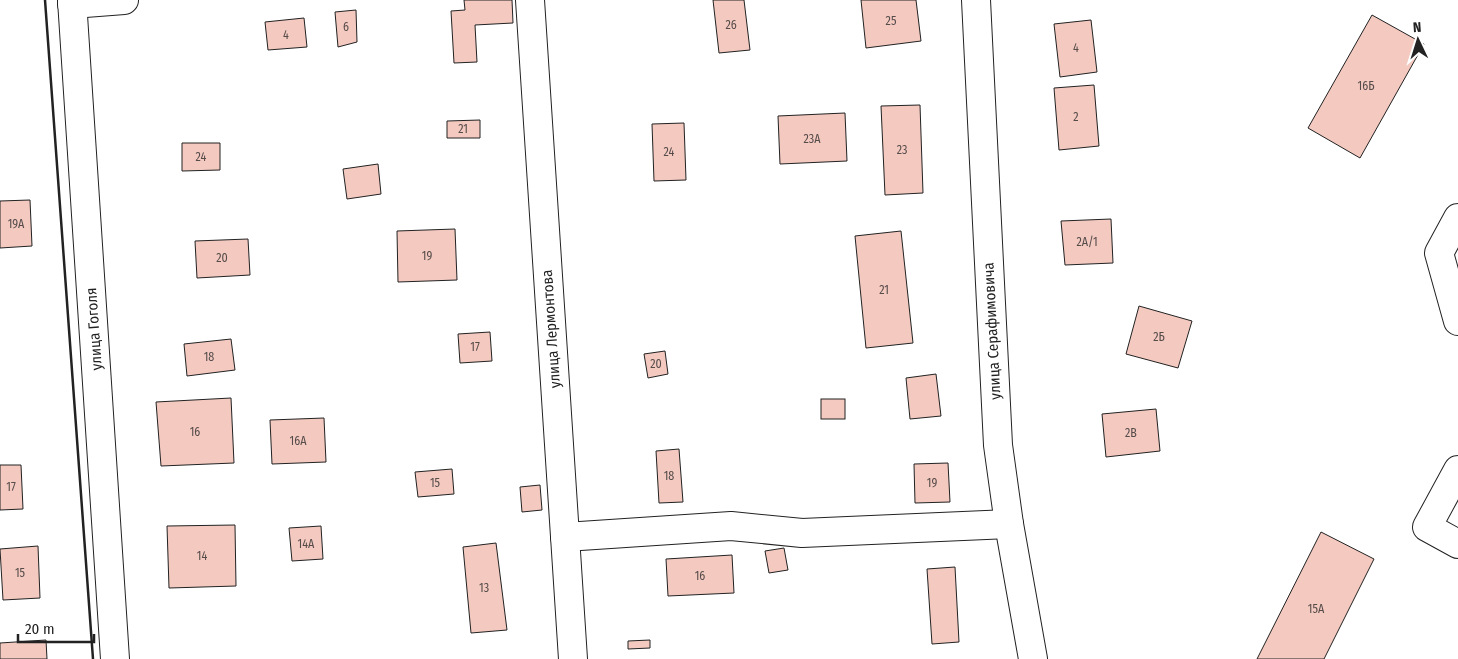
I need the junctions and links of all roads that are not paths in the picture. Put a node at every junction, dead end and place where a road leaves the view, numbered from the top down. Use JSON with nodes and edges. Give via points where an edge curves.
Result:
{"nodes":[{"id":1,"x":124,"y":0,"type":"edge"},
{"id":2,"x":530,"y":0,"type":"edge"},
{"id":3,"x":976,"y":0,"type":"edge"},
{"id":4,"x":72,"y":2,"type":"edge"},
{"id":5,"x":1458,"y":218,"type":"edge"},
{"id":6,"x":1458,"y":321,"type":"edge"},
{"id":7,"x":1458,"y":470,"type":"edge"},
{"id":8,"x":1009,"y":524,"type":"junction"},
{"id":9,"x":565,"y":537,"type":"junction"},
{"id":10,"x":1458,"y":544,"type":"edge"},
{"id":11,"x":115,"y":659,"type":"edge"},
{"id":12,"x":573,"y":659,"type":"edge"},
{"id":13,"x":1034,"y":659,"type":"edge"}],
"edges":[{"from":1,"to":4,"type":"street"},
{"from":2,"to":9,"type":"street","name":"улица Лермонтова"},
{"from":3,"to":8,"type":"street","name":"улица Серафимовича","via":[[998,446]]},
{"from":4,"to":11,"type":"street","name":"улица Гоголя"},
{"from":5,"to":6,"type":"street","via":[[1439,253]]},
{"from":7,"to":10,"type":"street","via":[[1427,527]]},
{"from":8,"to":9,"type":"street","via":[[802,533],[731,526]]},
{"from":8,"to":13,"type":"street","name":"улица Серафимовича"},
{"from":9,"to":12,"type":"street","name":"улица Лермонтова"}]}
